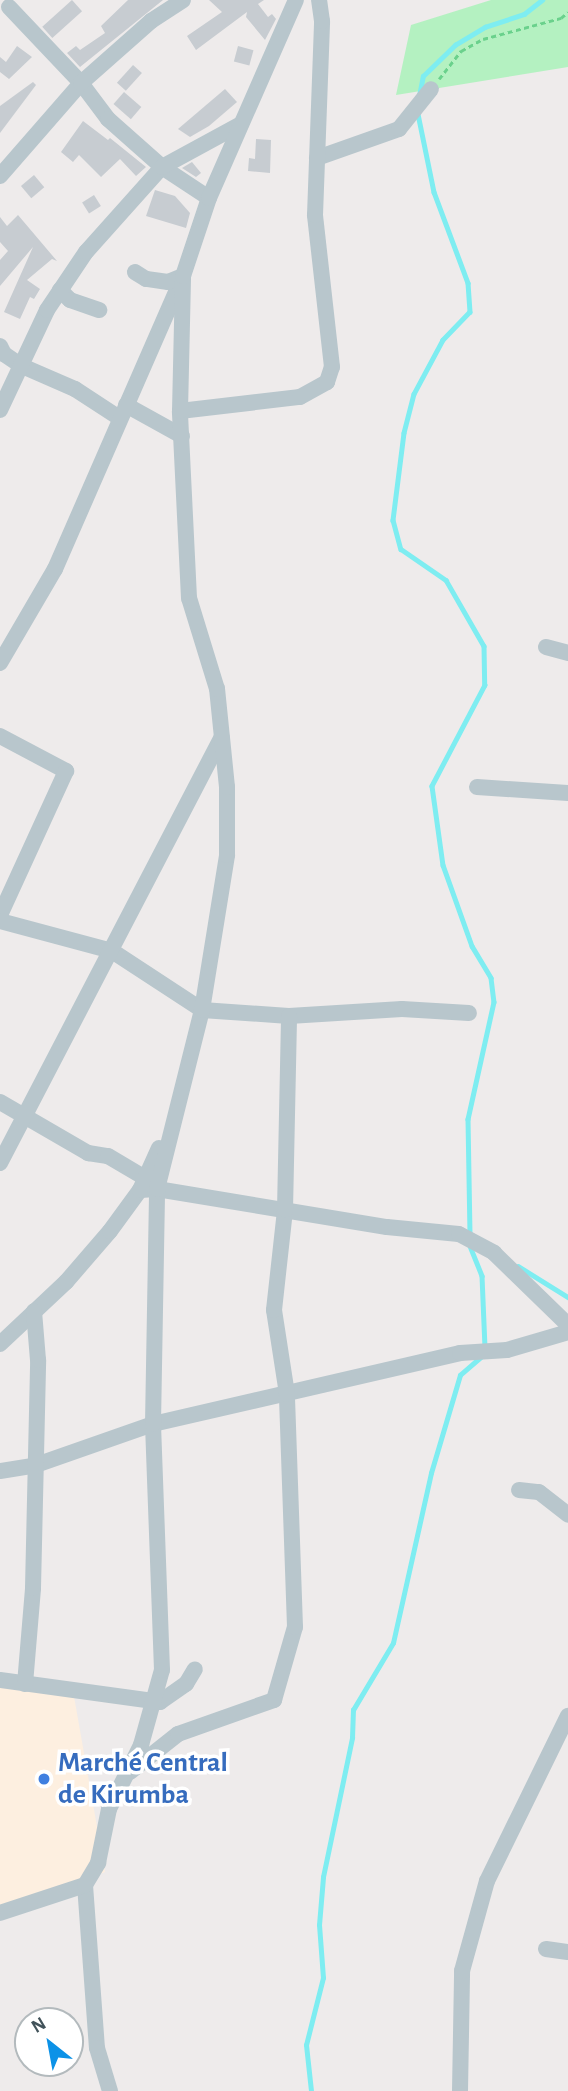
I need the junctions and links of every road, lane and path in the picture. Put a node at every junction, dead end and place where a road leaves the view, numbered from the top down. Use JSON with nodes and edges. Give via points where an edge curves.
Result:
{"nodes":[{"id":1,"x":183,"y":0,"type":"edge"},
{"id":2,"x":296,"y":0,"type":"edge"},
{"id":3,"x":319,"y":0,"type":"edge"},
{"id":4,"x":9,"y":7,"type":"edge"},
{"id":5,"x":568,"y":12,"type":"edge"},
{"id":6,"x":81,"y":83,"type":"junction"},
{"id":7,"x":430,"y":89,"type":"joint"},
{"id":8,"x":241,"y":124,"type":"junction"},
{"id":9,"x":317,"y":158,"type":"junction"},
{"id":10,"x":162,"y":167,"type":"junction"},
{"id":11,"x":0,"y":176,"type":"edge"},
{"id":12,"x":209,"y":198,"type":"junction"},
{"id":13,"x":135,"y":272,"type":"dead end"},
{"id":14,"x":183,"y":276,"type":"junction"},
{"id":15,"x":60,"y":290,"type":"junction"},
{"id":16,"x":99,"y":310,"type":"dead end"},
{"id":17,"x":0,"y":346,"type":"edge"},
{"id":18,"x":23,"y":366,"type":"junction"},
{"id":19,"x":0,"y":410,"type":"edge"},
{"id":20,"x":122,"y":411,"type":"junction"},
{"id":21,"x":180,"y":411,"type":"junction"},
{"id":22,"x":182,"y":436,"type":"junction"},
{"id":23,"x":546,"y":647,"type":"dead end"},
{"id":24,"x":568,"y":653,"type":"edge"},
{"id":25,"x":0,"y":663,"type":"edge"},
{"id":26,"x":0,"y":736,"type":"edge"},
{"id":27,"x":223,"y":736,"type":"junction"},
{"id":28,"x":477,"y":787,"type":"dead end"},
{"id":29,"x":568,"y":793,"type":"edge"},
{"id":30,"x":0,"y":915,"type":"edge"},
{"id":31,"x":0,"y":921,"type":"edge"},
{"id":32,"x":113,"y":951,"type":"junction"},
{"id":33,"x":202,"y":1010,"type":"junction"},
{"id":34,"x":469,"y":1013,"type":"dead end"},
{"id":35,"x":289,"y":1016,"type":"junction"},
{"id":36,"x":0,"y":1102,"type":"edge"},
{"id":37,"x":25,"y":1116,"type":"junction"},
{"id":38,"x":0,"y":1163,"type":"edge"},
{"id":39,"x":147,"y":1186,"type":"junction"},
{"id":40,"x":285,"y":1210,"type":"junction"},
{"id":41,"x":34,"y":1311,"type":"junction"},
{"id":42,"x":568,"y":1325,"type":"edge"},
{"id":43,"x":568,"y":1332,"type":"edge"},
{"id":44,"x":0,"y":1345,"type":"edge"},
{"id":45,"x":287,"y":1394,"type":"junction"},
{"id":46,"x":153,"y":1424,"type":"junction"},
{"id":47,"x":36,"y":1465,"type":"junction"},
{"id":48,"x":0,"y":1471,"type":"edge"},
{"id":49,"x":519,"y":1490,"type":"dead end"},
{"id":50,"x":568,"y":1515,"type":"edge"},
{"id":51,"x":195,"y":1670,"type":"dead end"},
{"id":52,"x":0,"y":1680,"type":"edge"},
{"id":53,"x":25,"y":1684,"type":"junction"},
{"id":54,"x":150,"y":1703,"type":"junction"},
{"id":55,"x":568,"y":1716,"type":"edge"},
{"id":56,"x":127,"y":1774,"type":"junction"},
{"id":57,"x":85,"y":1885,"type":"junction"},
{"id":58,"x":0,"y":1913,"type":"edge"},
{"id":59,"x":546,"y":1949,"type":"dead end"},
{"id":60,"x":568,"y":1952,"type":"edge"},
{"id":61,"x":110,"y":2091,"type":"edge"},
{"id":62,"x":460,"y":2091,"type":"edge"}],
"edges":[{"from":1,"to":6,"type":"street","via":[[151,21]]},
{"from":2,"to":8,"type":"street"},
{"from":3,"to":9,"type":"street"},
{"from":4,"to":6,"type":"street"},
{"from":5,"to":7,"type":"path","via":[[561,18],[483,38],[461,51]]},
{"from":6,"to":10,"type":"street","via":[[108,119]]},
{"from":6,"to":11,"type":"street"},
{"from":7,"to":9,"type":"street","via":[[399,129]]},
{"from":8,"to":10,"type":"street"},
{"from":8,"to":12,"type":"street"},
{"from":9,"to":21,"type":"street","via":[[315,215],[332,367],[327,382],[300,397]]},
{"from":10,"to":12,"type":"street"},
{"from":10,"to":15,"type":"street","via":[[86,251]]},
{"from":12,"to":14,"type":"street"},
{"from":13,"to":14,"type":"street","via":[[146,279],[168,282]]},
{"from":14,"to":20,"type":"street"},
{"from":14,"to":21,"type":"street"},
{"from":15,"to":16,"type":"street","via":[[70,300]]},
{"from":15,"to":18,"type":"street"},
{"from":17,"to":18,"type":"street"},
{"from":18,"to":19,"type":"street"},
{"from":18,"to":20,"type":"street"},
{"from":20,"to":22,"type":"street"},
{"from":20,"to":25,"type":"street","via":[[55,569]]},
{"from":21,"to":22,"type":"street"},
{"from":22,"to":27,"type":"street","via":[[189,598],[217,689]]},
{"from":23,"to":24,"type":"street"},
{"from":26,"to":30,"type":"street","via":[[66,771]]},
{"from":27,"to":32,"type":"street"},
{"from":27,"to":33,"type":"street","via":[[227,855]]},
{"from":28,"to":29,"type":"street"},
{"from":31,"to":32,"type":"street"},
{"from":32,"to":33,"type":"street"},
{"from":32,"to":37,"type":"street"},
{"from":33,"to":35,"type":"street"},
{"from":33,"to":39,"type":"street","via":[[172,1120]]},
{"from":34,"to":35,"type":"street","via":[[402,1009]]},
{"from":35,"to":40,"type":"street"},
{"from":36,"to":37,"type":"street"},
{"from":37,"to":38,"type":"street"},
{"from":37,"to":39,"type":"street","via":[[88,1153],[108,1156]]},
{"from":39,"to":40,"type":"street"},
{"from":39,"to":41,"type":"street"},
{"from":39,"to":46,"type":"street"},
{"from":40,"to":42,"type":"street","via":[[459,1234],[494,1253]]},
{"from":40,"to":45,"type":"street","via":[[274,1310]]},
{"from":41,"to":44,"type":"street"},
{"from":41,"to":47,"type":"street"},
{"from":43,"to":45,"type":"street"},
{"from":45,"to":46,"type":"street"},
{"from":45,"to":56,"type":"street","via":[[295,1627],[274,1700],[178,1734]]},
{"from":46,"to":47,"type":"street"},
{"from":46,"to":54,"type":"street","via":[[162,1670]]},
{"from":47,"to":48,"type":"street"},
{"from":47,"to":53,"type":"street"},
{"from":49,"to":50,"type":"street","via":[[539,1492]]},
{"from":51,"to":54,"type":"street","via":[[173,1694]]},
{"from":52,"to":53,"type":"street"},
{"from":53,"to":54,"type":"street"},
{"from":54,"to":56,"type":"street","via":[[142,1745]]},
{"from":55,"to":62,"type":"street","via":[[487,1881],[462,1971]]},
{"from":56,"to":57,"type":"street","via":[[109,1809],[98,1863]]},
{"from":57,"to":58,"type":"street"},
{"from":57,"to":61,"type":"street","via":[[97,2048]]},
{"from":59,"to":60,"type":"street"}]}
